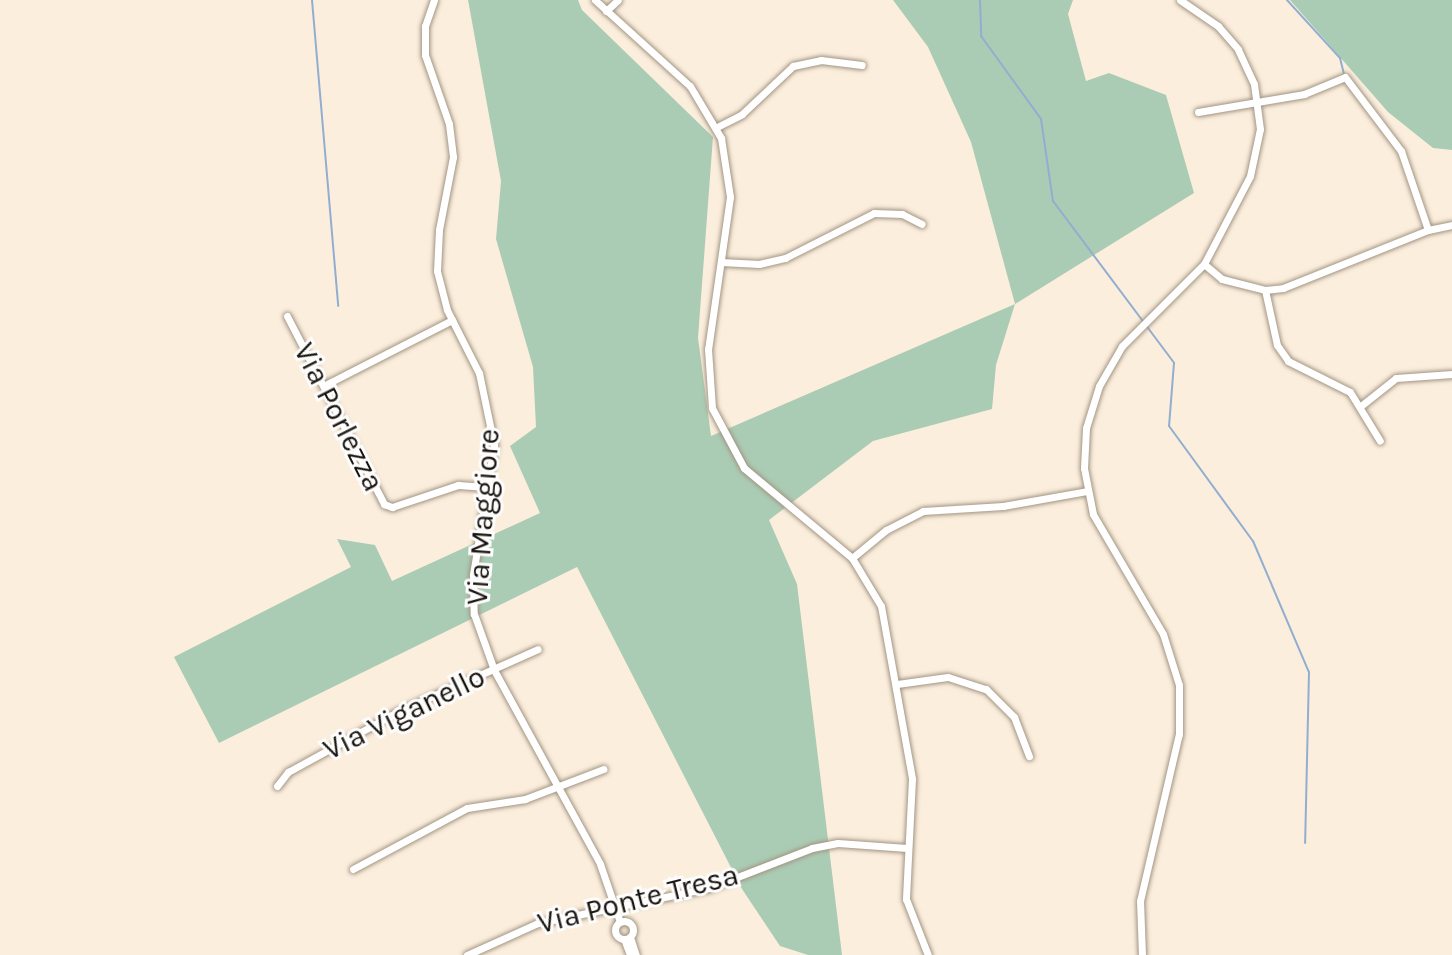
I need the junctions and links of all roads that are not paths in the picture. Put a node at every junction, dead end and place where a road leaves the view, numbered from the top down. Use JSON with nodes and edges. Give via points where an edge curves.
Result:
{"nodes":[{"id":1,"x":434,"y":0,"type":"edge"},
{"id":2,"x":595,"y":0,"type":"edge"},
{"id":3,"x":618,"y":0,"type":"edge"},
{"id":4,"x":1180,"y":0,"type":"edge"},
{"id":5,"x":606,"y":11,"type":"junction"},
{"id":6,"x":862,"y":65,"type":"dead end"},
{"id":7,"x":1258,"y":103,"type":"junction"},
{"id":8,"x":1198,"y":112,"type":"dead end"},
{"id":9,"x":717,"y":127,"type":"junction"},
{"id":10,"x":922,"y":224,"type":"dead end"},
{"id":11,"x":1452,"y":225,"type":"edge"},
{"id":12,"x":1428,"y":230,"type":"junction"},
{"id":13,"x":721,"y":262,"type":"junction"},
{"id":14,"x":1204,"y":264,"type":"junction"},
{"id":15,"x":1265,"y":290,"type":"junction"},
{"id":16,"x":287,"y":316,"type":"dead end"},
{"id":17,"x":452,"y":320,"type":"junction"},
{"id":18,"x":1452,"y":374,"type":"edge"},
{"id":19,"x":325,"y":385,"type":"junction"},
{"id":20,"x":1362,"y":405,"type":"junction"},
{"id":21,"x":1380,"y":441,"type":"dead end"},
{"id":22,"x":490,"y":487,"type":"junction"},
{"id":23,"x":1087,"y":491,"type":"junction"},
{"id":24,"x":852,"y":558,"type":"junction"},
{"id":25,"x":538,"y":649,"type":"dead end"},
{"id":26,"x":494,"y":670,"type":"junction"},
{"id":27,"x":897,"y":684,"type":"junction"},
{"id":28,"x":1029,"y":756,"type":"dead end"},
{"id":29,"x":603,"y":769,"type":"dead end"},
{"id":30,"x":557,"y":785,"type":"junction"},
{"id":31,"x":277,"y":786,"type":"dead end"},
{"id":32,"x":907,"y":848,"type":"junction"},
{"id":33,"x":353,"y":869,"type":"dead end"},
{"id":34,"x":613,"y":905,"type":"junction"},
{"id":35,"x":620,"y":922,"type":"junction"},
{"id":36,"x":627,"y":938,"type":"junction"},
{"id":37,"x":467,"y":955,"type":"edge"},
{"id":38,"x":630,"y":955,"type":"edge"},
{"id":39,"x":636,"y":955,"type":"edge"},
{"id":40,"x":928,"y":955,"type":"edge"},
{"id":41,"x":1142,"y":955,"type":"edge"}],
"edges":[{"from":1,"to":17,"type":"street","name":"Via Maggiore","via":[[424,40],[452,147],[436,249],[441,290]]},
{"from":2,"to":5,"type":"street"},
{"from":3,"to":5,"type":"street"},
{"from":4,"to":7,"type":"street","via":[[1232,41]]},
{"from":5,"to":9,"type":"street","via":[[690,86]]},
{"from":6,"to":9,"type":"street","via":[[821,60],[793,66],[742,114]]},
{"from":7,"to":8,"type":"street"},
{"from":7,"to":12,"type":"street","via":[[1304,94],[1345,77],[1401,151]]},
{"from":7,"to":14,"type":"street","via":[[1257,152],[1250,176]]},
{"from":9,"to":13,"type":"street","via":[[730,185]]},
{"from":10,"to":13,"type":"street","via":[[902,214],[874,213],[785,258]]},
{"from":11,"to":12,"type":"street"},
{"from":12,"to":15,"type":"street","via":[[1317,278]]},
{"from":13,"to":24,"type":"street","via":[[707,374],[720,431],[761,487]]},
{"from":14,"to":15,"type":"street","via":[[1222,279]]},
{"from":14,"to":23,"type":"street","via":[[1133,333],[1107,370],[1086,428]]},
{"from":15,"to":20,"type":"street","via":[[1272,338],[1288,361],[1350,392]]},
{"from":16,"to":19,"type":"street","name":"Via Porlezza"},
{"from":17,"to":19,"type":"street"},
{"from":17,"to":22,"type":"street","name":"Via Maggiore","via":[[488,402],[494,445]]},
{"from":18,"to":20,"type":"street","via":[[1396,378]]},
{"from":19,"to":22,"type":"street","name":"Via Porlezza","via":[[384,504],[392,507],[458,485]]},
{"from":20,"to":21,"type":"street"},
{"from":22,"to":26,"type":"street","name":"Via Maggiore","via":[[472,594]]},
{"from":23,"to":24,"type":"street","via":[[1003,506],[923,511],[886,530]]},
{"from":23,"to":41,"type":"street","via":[[1106,542],[1168,644],[1179,685],[1179,734],[1140,901]]},
{"from":24,"to":27,"type":"street","via":[[884,616]]},
{"from":25,"to":26,"type":"street","name":"Via Viganello"},
{"from":26,"to":30,"type":"street","name":"Via Maggiore"},
{"from":26,"to":31,"type":"street","name":"Via Viganello","via":[[390,715],[288,772]]},
{"from":27,"to":28,"type":"street","via":[[948,677],[979,685],[1010,710]]},
{"from":27,"to":32,"type":"street","via":[[912,779]]},
{"from":29,"to":30,"type":"street"},
{"from":30,"to":33,"type":"street","via":[[525,799],[467,808]]},
{"from":30,"to":34,"type":"street","name":"Via Maggiore","via":[[600,864]]},
{"from":32,"to":34,"type":"street","name":"Via Ponte Tresa","via":[[838,843],[812,848],[709,888]]},
{"from":32,"to":40,"type":"street","via":[[906,899]]},
{"from":34,"to":35,"type":"street","name":"Via Maggiore"},
{"from":34,"to":37,"type":"street","name":"Via Ponte Tresa","via":[[538,923]]},
{"from":35,"to":36,"type":"street","via":[[615,934]]},
{"from":35,"to":36,"type":"street","via":[[631,924]]},
{"from":36,"to":38,"type":"street"},
{"from":36,"to":39,"type":"street"}]}
